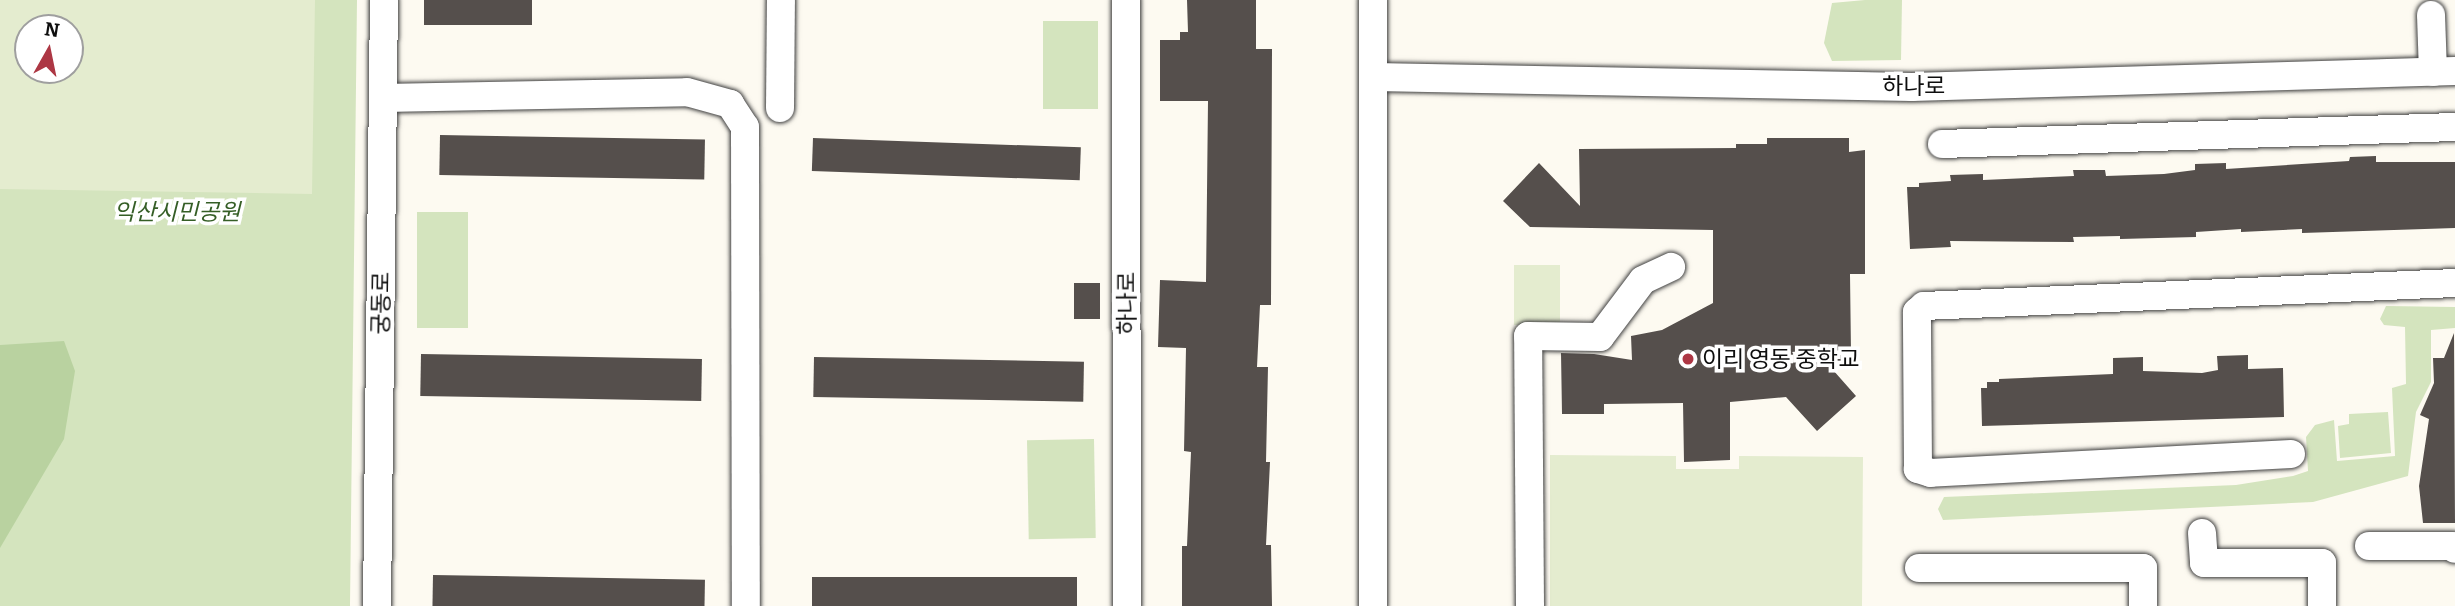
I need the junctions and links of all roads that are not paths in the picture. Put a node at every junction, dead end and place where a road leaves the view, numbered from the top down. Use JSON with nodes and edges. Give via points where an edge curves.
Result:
{"nodes":[{"id":1,"x":384,"y":0,"type":"edge"},
{"id":2,"x":781,"y":0,"type":"edge"},
{"id":3,"x":1126,"y":0,"type":"edge"},
{"id":4,"x":1373,"y":0,"type":"edge"},
{"id":5,"x":2431,"y":15,"type":"dead end"},
{"id":6,"x":2444,"y":71,"type":"edge"},
{"id":7,"x":1374,"y":77,"type":"junction"},
{"id":8,"x":383,"y":98,"type":"junction"},
{"id":9,"x":780,"y":108,"type":"dead end"},
{"id":10,"x":2455,"y":127,"type":"edge"},
{"id":11,"x":1942,"y":144,"type":"dead end"},
{"id":12,"x":1671,"y":267,"type":"dead end"},
{"id":13,"x":2455,"y":283,"type":"edge"},
{"id":14,"x":2291,"y":454,"type":"dead end"},
{"id":15,"x":2202,"y":533,"type":"dead end"},
{"id":16,"x":2369,"y":546,"type":"dead end"},
{"id":17,"x":2455,"y":549,"type":"edge"},
{"id":18,"x":1919,"y":568,"type":"dead end"},
{"id":19,"x":377,"y":606,"type":"edge"},
{"id":20,"x":746,"y":606,"type":"edge"},
{"id":21,"x":1127,"y":606,"type":"edge"},
{"id":22,"x":1373,"y":606,"type":"edge"},
{"id":23,"x":1530,"y":606,"type":"edge"},
{"id":24,"x":2143,"y":606,"type":"edge"},
{"id":25,"x":2322,"y":606,"type":"edge"}],
"edges":[{"from":1,"to":8,"type":"street","name":"궁동로"},
{"from":2,"to":9,"type":"street"},
{"from":3,"to":21,"type":"street","name":"하나로"},
{"from":4,"to":7,"type":"street"},
{"from":5,"to":6,"type":"street"},
{"from":6,"to":7,"type":"street","name":"하나로","via":[[1912,87]]},
{"from":7,"to":22,"type":"street"},
{"from":8,"to":19,"type":"street","name":"궁동로"},
{"from":8,"to":20,"type":"street","via":[[687,92],[730,104],[745,127]]},
{"from":10,"to":11,"type":"street"},
{"from":12,"to":23,"type":"street","via":[[1643,280],[1600,337],[1528,336]]},
{"from":13,"to":14,"type":"street","via":[[1924,306],[1917,313],[1918,469],[1931,473]]},
{"from":15,"to":25,"type":"street","via":[[2204,563],[2322,563]]},
{"from":16,"to":17,"type":"street"},
{"from":18,"to":24,"type":"street","via":[[2143,568]]}]}
